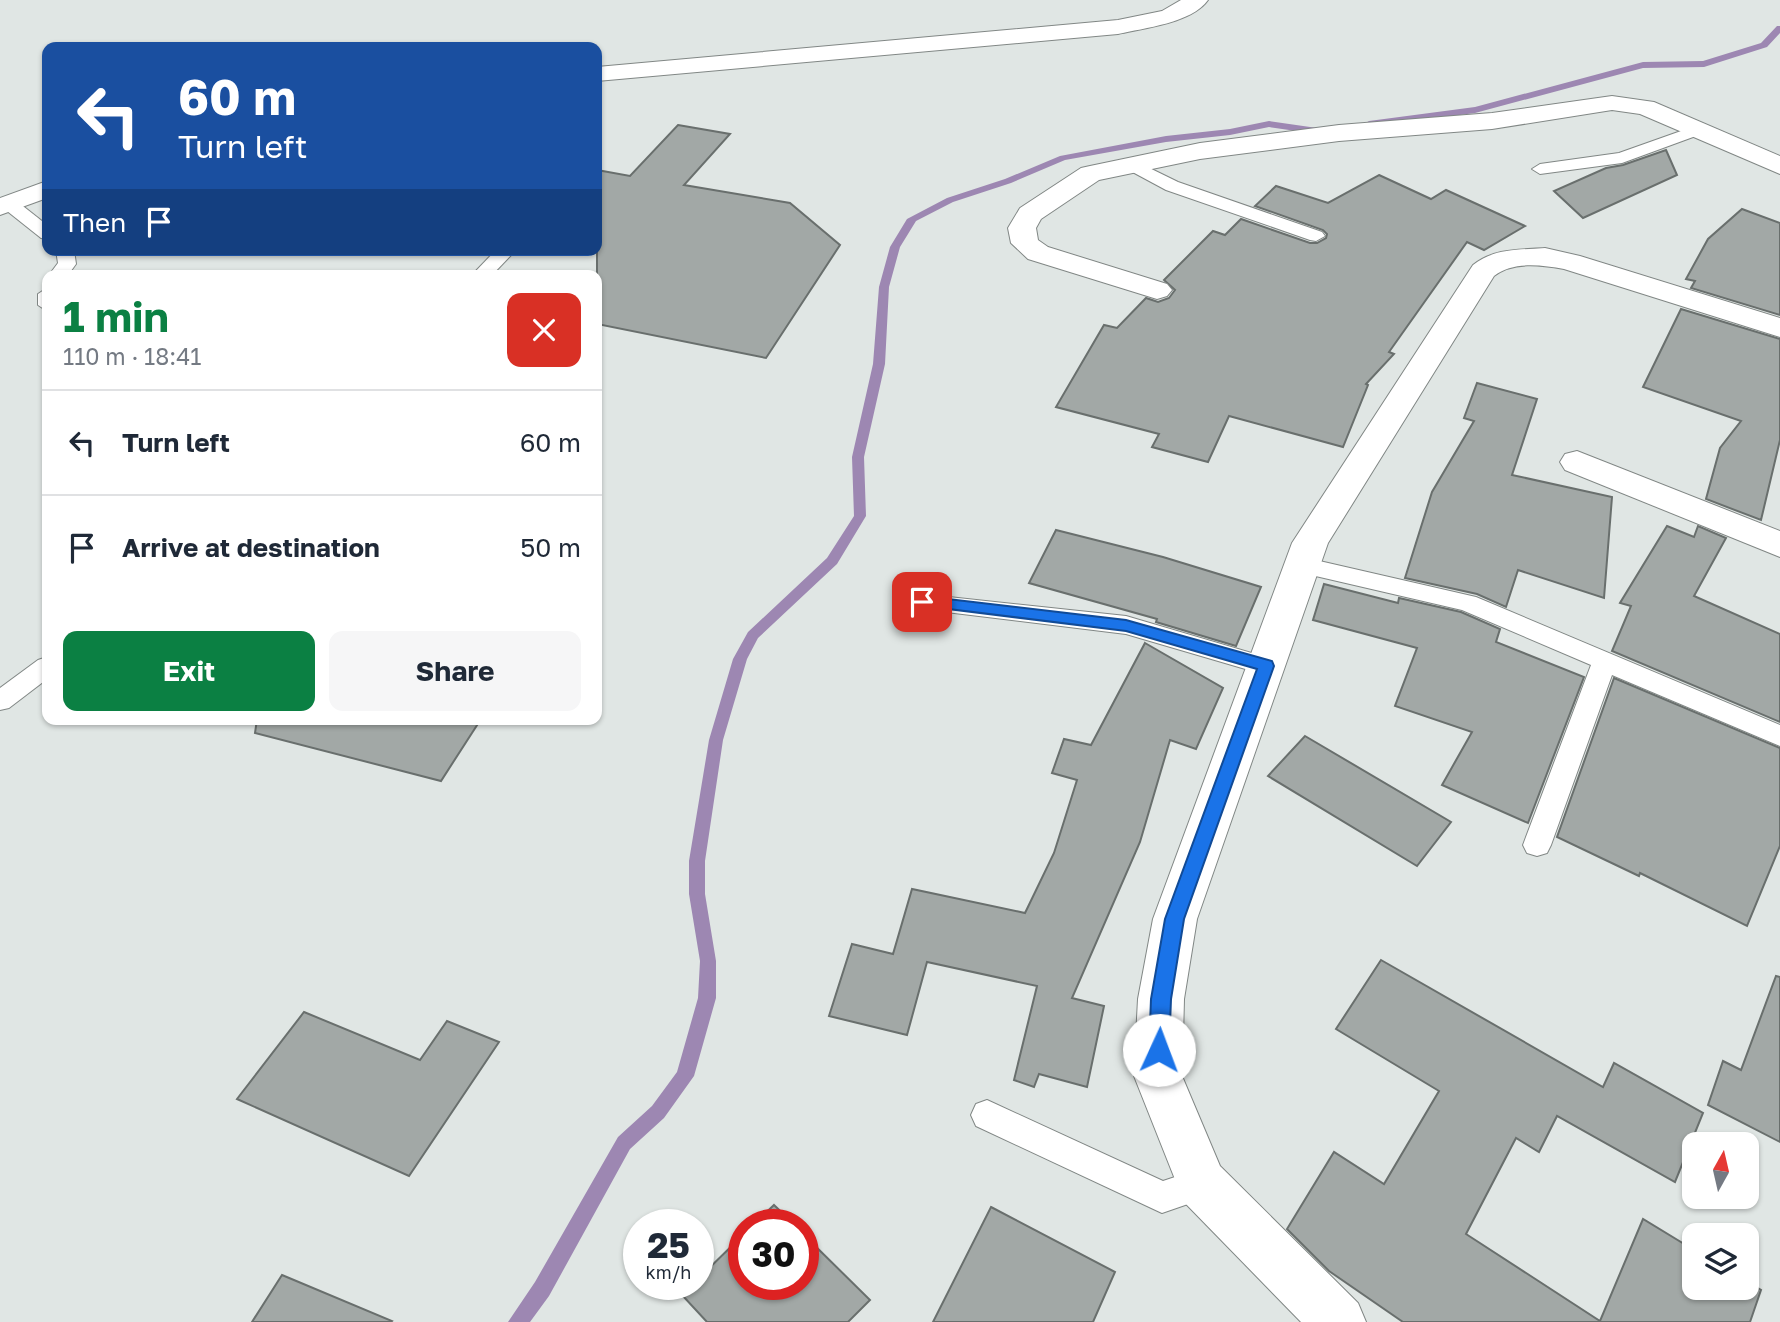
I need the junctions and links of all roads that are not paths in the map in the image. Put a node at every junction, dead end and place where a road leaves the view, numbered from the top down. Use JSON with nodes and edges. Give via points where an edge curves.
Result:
{"nodes":[{"id":1,"x":1197,"y":0,"type":"edge"},
{"id":2,"x":602,"y":74,"type":"edge"},
{"id":3,"x":1698,"y":130,"type":"junction"},
{"id":4,"x":1133,"y":165,"type":"junction"},
{"id":5,"x":1780,"y":166,"type":"edge"},
{"id":6,"x":1540,"y":169,"type":"dead end"},
{"id":7,"x":42,"y":191,"type":"edge"},
{"id":8,"x":4,"y":205,"type":"edge"},
{"id":9,"x":42,"y":231,"type":"edge"},
{"id":10,"x":1316,"y":236,"type":"dead end"},
{"id":11,"x":501,"y":256,"type":"edge"},
{"id":12,"x":486,"y":270,"type":"edge"},
{"id":13,"x":1157,"y":290,"type":"dead end"},
{"id":14,"x":1780,"y":328,"type":"edge"},
{"id":15,"x":1577,"y":463,"type":"dead end"},
{"id":16,"x":1780,"y":545,"type":"edge"},
{"id":17,"x":1302,"y":565,"type":"junction"},
{"id":18,"x":922,"y":602,"type":"dead end"},
{"id":19,"x":1605,"y":660,"type":"junction"},
{"id":20,"x":1266,"y":666,"type":"junction"},
{"id":21,"x":42,"y":670,"type":"edge"},
{"id":22,"x":0,"y":701,"type":"edge"},
{"id":23,"x":1780,"y":736,"type":"edge"},
{"id":24,"x":1536,"y":845,"type":"dead end"},
{"id":25,"x":987,"y":1115,"type":"dead end"},
{"id":26,"x":1202,"y":1184,"type":"junction"},
{"id":27,"x":1339,"y":1322,"type":"edge"}],
"edges":[{"from":1,"to":2,"type":"street","via":[[1169,16],[1118,27]]},
{"from":3,"to":4,"type":"street","via":[[1645,107],[1612,103],[1492,121],[1213,149]]},
{"from":3,"to":5,"type":"street"},
{"from":3,"to":6,"type":"lane","via":[[1622,158]]},
{"from":4,"to":10,"type":"lane","via":[[1172,186]]},
{"from":4,"to":13,"type":"street","via":[[1090,174],[1030,214],[1022,228],[1025,243],[1038,253]]},
{"from":7,"to":8,"type":"street"},
{"from":8,"to":9,"type":"lane"},
{"from":11,"to":12,"type":"lane"},
{"from":14,"to":17,"type":"street","via":[[1570,262],[1525,256],[1493,263],[1483,271],[1310,543]]},
{"from":15,"to":16,"type":"street"},
{"from":17,"to":19,"type":"lane","via":[[1468,603]]},
{"from":17,"to":20,"type":"street"},
{"from":18,"to":20,"type":"lane","via":[[1126,625]]},
{"from":19,"to":23,"type":"lane"},
{"from":19,"to":24,"type":"lane"},
{"from":20,"to":26,"type":"street","via":[[1175,919],[1161,999],[1158,1076]]},
{"from":21,"to":22,"type":"lane"},
{"from":25,"to":26,"type":"lane","via":[[1163,1197]]},
{"from":26,"to":27,"type":"street"}]}
